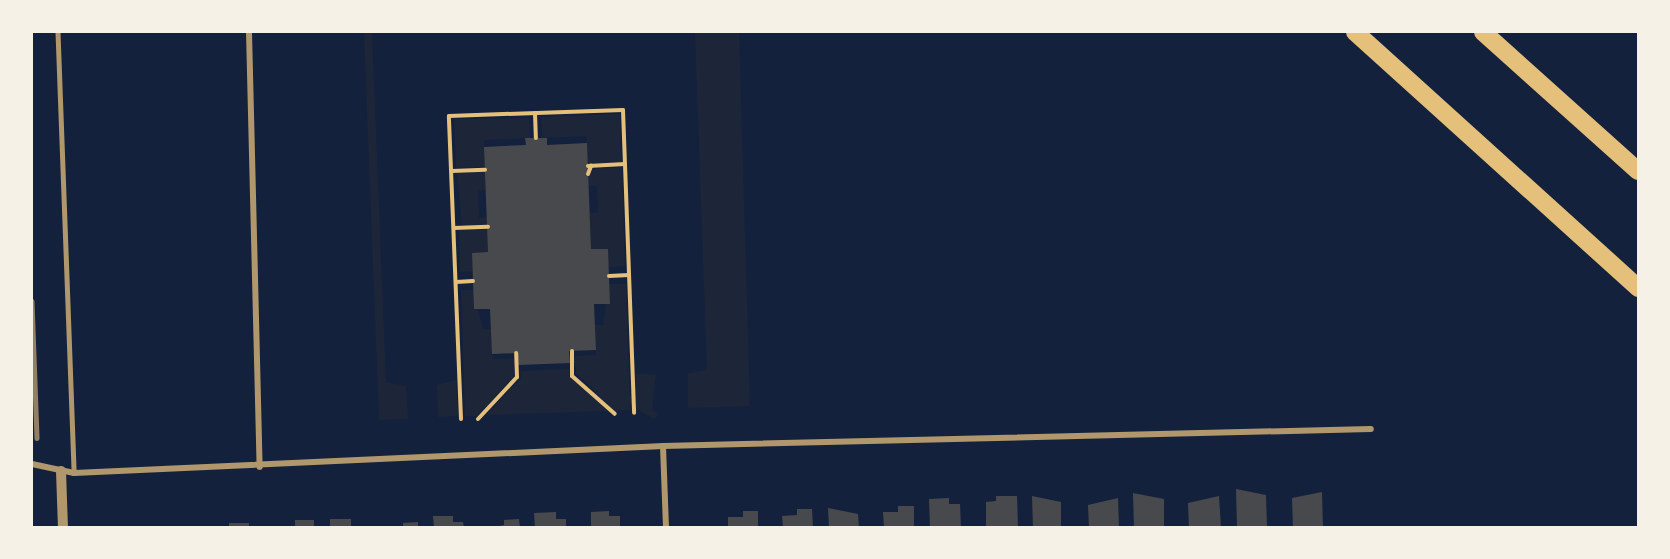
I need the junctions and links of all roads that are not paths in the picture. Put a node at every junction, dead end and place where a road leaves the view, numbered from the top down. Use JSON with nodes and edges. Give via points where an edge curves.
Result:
{"nodes":[{"id":1,"x":58,"y":32,"type":"edge"},
{"id":2,"x":249,"y":32,"type":"edge"},
{"id":3,"x":1355,"y":32,"type":"edge"},
{"id":4,"x":1483,"y":32,"type":"edge"},
{"id":5,"x":1638,"y":171,"type":"edge"},
{"id":6,"x":1638,"y":288,"type":"edge"},
{"id":7,"x":1371,"y":429,"type":"dead end"},
{"id":8,"x":663,"y":446,"type":"junction"},
{"id":9,"x":32,"y":464,"type":"edge"},
{"id":10,"x":260,"y":467,"type":"junction"},
{"id":11,"x":61,"y":471,"type":"junction"},
{"id":12,"x":74,"y":473,"type":"junction"},
{"id":13,"x":63,"y":528,"type":"edge"},
{"id":14,"x":666,"y":528,"type":"edge"}],
"edges":[{"from":1,"to":12,"type":"lane"},
{"from":2,"to":10,"type":"street"},
{"from":3,"to":6,"type":"highway"},
{"from":4,"to":5,"type":"highway"},
{"from":7,"to":8,"type":"street"},
{"from":8,"to":10,"type":"street"},
{"from":8,"to":14,"type":"street"},
{"from":9,"to":11,"type":"street"},
{"from":10,"to":12,"type":"street"},
{"from":11,"to":12,"type":"street"},
{"from":11,"to":13,"type":"street"}]}
